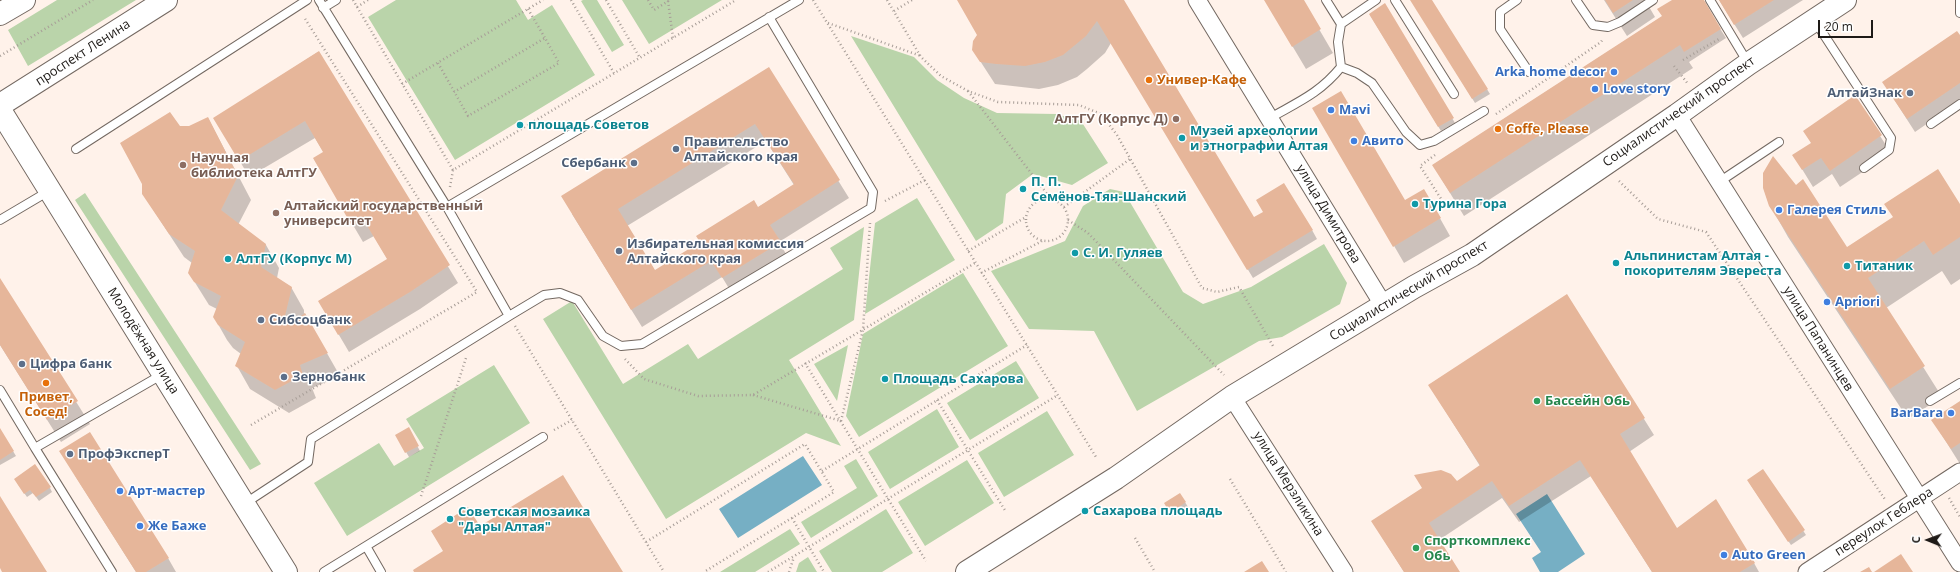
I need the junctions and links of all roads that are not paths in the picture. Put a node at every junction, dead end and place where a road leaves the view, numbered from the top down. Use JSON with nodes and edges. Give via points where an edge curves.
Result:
{"nodes":[{"id":1,"x":24,"y":0,"type":"edge"},
{"id":2,"x":166,"y":0,"type":"edge"},
{"id":3,"x":307,"y":0,"type":"edge"},
{"id":4,"x":319,"y":0,"type":"edge"},
{"id":5,"x":336,"y":0,"type":"edge"},
{"id":6,"x":799,"y":0,"type":"edge"},
{"id":7,"x":1197,"y":0,"type":"edge"},
{"id":8,"x":1326,"y":0,"type":"edge"},
{"id":9,"x":1376,"y":0,"type":"edge"},
{"id":10,"x":1395,"y":0,"type":"edge"},
{"id":11,"x":1518,"y":0,"type":"edge"},
{"id":12,"x":1576,"y":0,"type":"edge"},
{"id":13,"x":1653,"y":0,"type":"edge"},
{"id":14,"x":1710,"y":0,"type":"edge"},
{"id":15,"x":1845,"y":0,"type":"edge"},
{"id":16,"x":1960,"y":0,"type":"edge"},
{"id":17,"x":323,"y":8,"type":"junction"},
{"id":18,"x":1960,"y":13,"type":"edge"},
{"id":19,"x":0,"y":14,"type":"edge"},
{"id":20,"x":770,"y":17,"type":"junction"},
{"id":21,"x":1814,"y":20,"type":"junction"},
{"id":22,"x":1341,"y":24,"type":"junction"},
{"id":23,"x":1748,"y":64,"type":"junction"},
{"id":24,"x":1341,"y":67,"type":"junction"},
{"id":25,"x":1529,"y":72,"type":"dead end"},
{"id":26,"x":1454,"y":94,"type":"dead end"},
{"id":27,"x":1960,"y":104,"type":"edge"},
{"id":28,"x":0,"y":105,"type":"edge"},
{"id":29,"x":0,"y":110,"type":"edge"},
{"id":30,"x":1484,"y":110,"type":"dead end"},
{"id":31,"x":1677,"y":115,"type":"junction"},
{"id":32,"x":1270,"y":118,"type":"junction"},
{"id":33,"x":1931,"y":124,"type":"dead end"},
{"id":34,"x":1779,"y":142,"type":"dead end"},
{"id":35,"x":76,"y":149,"type":"dead end"},
{"id":36,"x":1864,"y":168,"type":"dead end"},
{"id":37,"x":1719,"y":182,"type":"junction"},
{"id":38,"x":50,"y":190,"type":"junction"},
{"id":39,"x":447,"y":207,"type":"junction"},
{"id":40,"x":0,"y":220,"type":"edge"},
{"id":41,"x":1384,"y":306,"type":"junction"},
{"id":42,"x":509,"y":316,"type":"junction"},
{"id":43,"x":163,"y":374,"type":"junction"},
{"id":44,"x":1960,"y":383,"type":"edge"},
{"id":45,"x":0,"y":390,"type":"edge"},
{"id":46,"x":1232,"y":397,"type":"junction"},
{"id":47,"x":1930,"y":401,"type":"dead end"},
{"id":48,"x":543,"y":436,"type":"road end"},
{"id":49,"x":35,"y":448,"type":"junction"},
{"id":50,"x":1960,"y":472,"type":"edge"},
{"id":51,"x":1919,"y":499,"type":"junction"},
{"id":52,"x":243,"y":504,"type":"junction"},
{"id":53,"x":366,"y":546,"type":"junction"},
{"id":54,"x":1960,"y":563,"type":"edge"},
{"id":55,"x":112,"y":572,"type":"edge"},
{"id":56,"x":286,"y":572,"type":"edge"},
{"id":57,"x":324,"y":572,"type":"edge"},
{"id":58,"x":381,"y":572,"type":"edge"},
{"id":59,"x":967,"y":572,"type":"edge"},
{"id":60,"x":1344,"y":572,"type":"edge"},
{"id":61,"x":1808,"y":572,"type":"edge"}],
"edges":[{"from":1,"to":19,"type":"street"},
{"from":2,"to":28,"type":"street","name":"проспект Ленина"},
{"from":3,"to":35,"type":"lane"},
{"from":4,"to":17,"type":"lane"},
{"from":5,"to":17,"type":"lane"},
{"from":6,"to":20,"type":"lane"},
{"from":7,"to":32,"type":"street","name":"улица Димитрова"},
{"from":8,"to":22,"type":"lane"},
{"from":9,"to":22,"type":"lane"},
{"from":10,"to":26,"type":"lane"},
{"from":11,"to":25,"type":"lane","via":[[1500,12],[1500,29]]},
{"from":12,"to":13,"type":"lane","via":[[1593,25],[1608,27]]},
{"from":14,"to":23,"type":"lane"},
{"from":15,"to":21,"type":"street","name":"Социалистический проспект"},
{"from":16,"to":18,"type":"lane"},
{"from":17,"to":39,"type":"lane"},
{"from":20,"to":39,"type":"lane"},
{"from":20,"to":42,"type":"lane","via":[[873,192],[871,208],[642,344],[621,346],[603,336],[578,300],[560,293],[544,295]]},
{"from":21,"to":23,"type":"street","name":"Социалистический проспект"},
{"from":21,"to":36,"type":"lane","via":[[1891,138],[1889,150]]},
{"from":22,"to":24,"type":"lane","via":[[1338,42]]},
{"from":23,"to":31,"type":"street","name":"Социалистический проспект"},
{"from":24,"to":30,"type":"lane","via":[[1357,73],[1372,83],[1406,132],[1420,145],[1434,141]]},
{"from":24,"to":32,"type":"lane","via":[[1329,82],[1314,94]]},
{"from":27,"to":33,"type":"lane"},
{"from":29,"to":38,"type":"street","name":"Молодёжная улица"},
{"from":31,"to":37,"type":"street","name":"улица Папанинцев"},
{"from":31,"to":41,"type":"street","name":"Социалистический проспект","via":[[1472,255]]},
{"from":32,"to":41,"type":"street","name":"улица Димитрова"},
{"from":34,"to":37,"type":"lane"},
{"from":37,"to":51,"type":"street","name":"улица Папанинцев"},
{"from":38,"to":40,"type":"lane"},
{"from":38,"to":43,"type":"street","name":"Молодёжная улица"},
{"from":39,"to":42,"type":"lane"},
{"from":41,"to":46,"type":"street","name":"Социалистический проспект"},
{"from":42,"to":52,"type":"lane","via":[[311,439],[308,462]]},
{"from":43,"to":49,"type":"lane"},
{"from":43,"to":52,"type":"street","name":"Молодёжная улица"},
{"from":44,"to":47,"type":"lane"},
{"from":45,"to":49,"type":"lane"},
{"from":46,"to":59,"type":"street","name":"Социалистический проспект","via":[[1116,478]]},
{"from":46,"to":60,"type":"street","name":"улица Мерзликина"},
{"from":48,"to":53,"type":"lane"},
{"from":49,"to":55,"type":"lane"},
{"from":50,"to":51,"type":"street","name":"переулок Геблера"},
{"from":51,"to":54,"type":"street","name":"улица Папанинцев"},
{"from":51,"to":61,"type":"street","name":"переулок Геблера"},
{"from":52,"to":56,"type":"street","name":"Молодёжная улица"},
{"from":53,"to":57,"type":"lane"},
{"from":53,"to":58,"type":"lane"}]}
